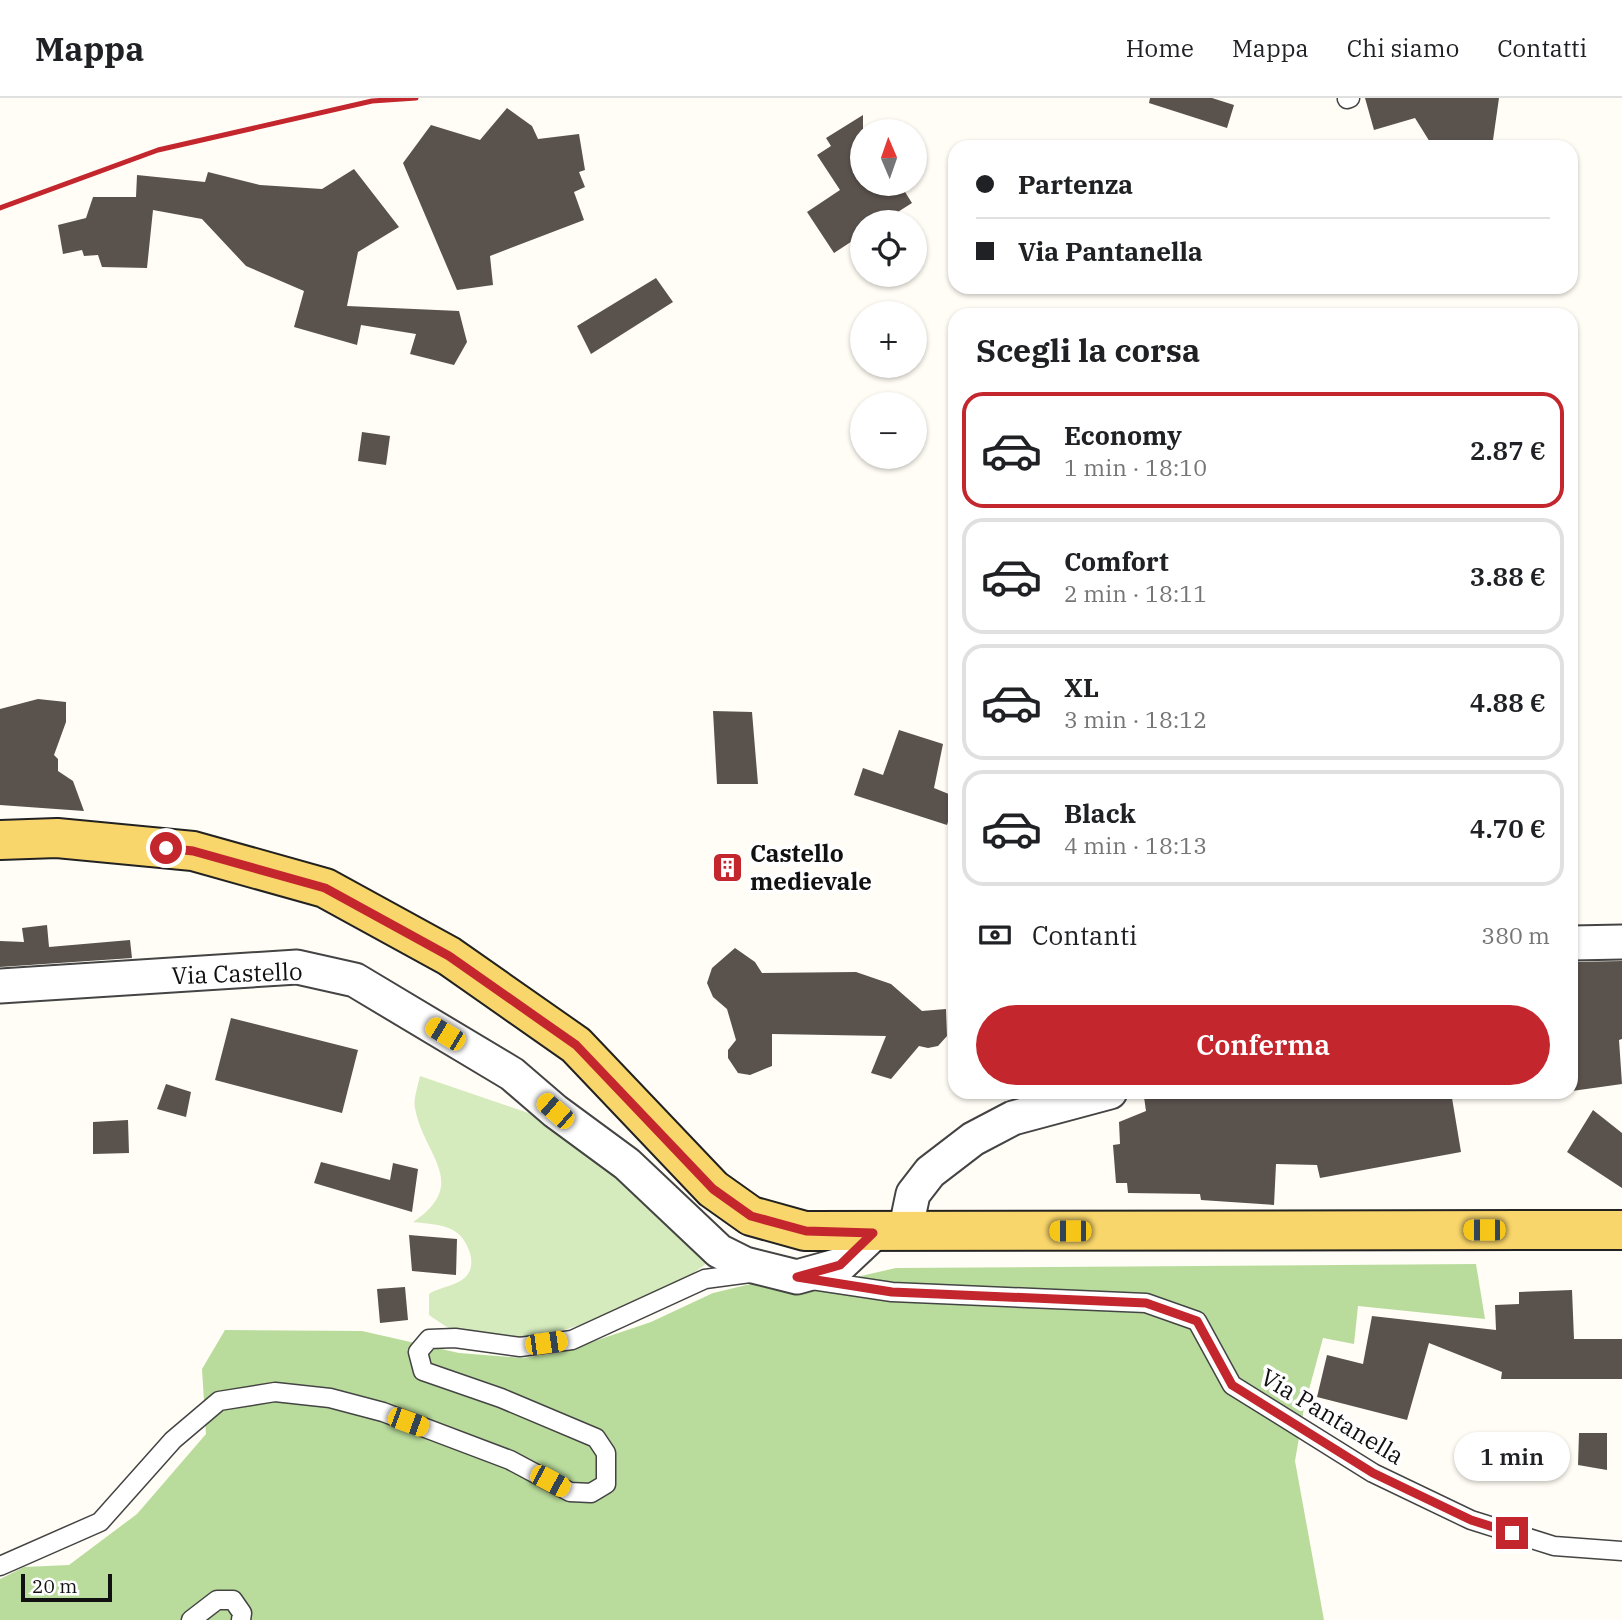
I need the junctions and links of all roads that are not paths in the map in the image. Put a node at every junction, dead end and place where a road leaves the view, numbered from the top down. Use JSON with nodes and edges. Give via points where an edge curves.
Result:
{"nodes":[{"id":1,"x":0,"y":840,"type":"edge"},
{"id":2,"x":1622,"y":942,"type":"edge"},
{"id":3,"x":1578,"y":943,"type":"edge"},
{"id":4,"x":0,"y":986,"type":"edge"},
{"id":5,"x":1084,"y":1099,"type":"edge"},
{"id":6,"x":1622,"y":1230,"type":"edge"},
{"id":7,"x":889,"y":1232,"type":"junction"},
{"id":8,"x":797,"y":1277,"type":"junction"},
{"id":9,"x":1622,"y":1551,"type":"edge"},
{"id":10,"x":0,"y":1566,"type":"edge"},
{"id":11,"x":191,"y":1620,"type":"edge"},
{"id":12,"x":241,"y":1620,"type":"edge"}],
"edges":[{"from":1,"to":7,"type":"main road","via":[[57,838],[193,851],[325,888],[449,956],[576,1045],[713,1189],[751,1216],[806,1231]]},
{"from":2,"to":3,"type":"street"},
{"from":4,"to":8,"type":"street","name":"Via Castello","via":[[297,967],[355,980],[512,1074],[627,1164],[719,1251],[745,1264]]},
{"from":5,"to":7,"type":"street","via":[[1013,1118],[973,1139],[930,1172]]},
{"from":6,"to":7,"type":"main road"},
{"from":7,"to":8,"type":"street","via":[[840,1265]]},
{"from":8,"to":9,"type":"lane","name":"Via Pantanella","via":[[892,1292],[1146,1303],[1197,1321],[1232,1385],[1373,1473],[1471,1520],[1553,1546]]},
{"from":8,"to":10,"type":"lane","name":"Via Pantanella","via":[[738,1273],[705,1279],[572,1340],[520,1347],[429,1339],[418,1352],[423,1370],[596,1438],[606,1453],[608,1468],[606,1484],[591,1493],[570,1492],[510,1460],[383,1412],[330,1398],[275,1392],[219,1401],[173,1440],[100,1522]]},
{"from":11,"to":12,"type":"lane","via":[[217,1600],[233,1600],[242,1613]]}]}
